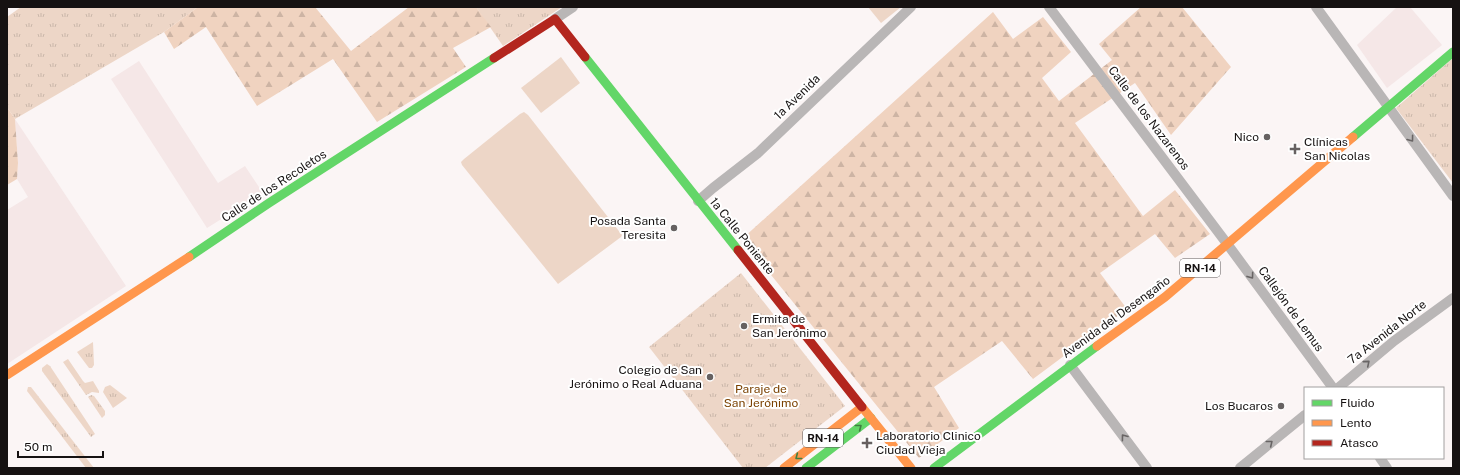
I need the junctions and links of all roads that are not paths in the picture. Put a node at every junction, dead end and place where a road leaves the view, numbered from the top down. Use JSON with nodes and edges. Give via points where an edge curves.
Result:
{"nodes":[{"id":1,"x":572,"y":7,"type":"edge"},
{"id":2,"x":911,"y":7,"type":"edge"},
{"id":3,"x":1049,"y":7,"type":"edge"},
{"id":4,"x":1316,"y":7,"type":"edge"},
{"id":5,"x":556,"y":19,"type":"junction"},
{"id":6,"x":1453,"y":52,"type":"edge"},
{"id":7,"x":1388,"y":108,"type":"junction"},
{"id":8,"x":1452,"y":191,"type":"edge"},
{"id":9,"x":698,"y":201,"type":"junction"},
{"id":10,"x":1228,"y":245,"type":"junction"},
{"id":11,"x":1453,"y":298,"type":"edge"},
{"id":12,"x":1070,"y":365,"type":"junction"},
{"id":13,"x":7,"y":375,"type":"edge"},
{"id":14,"x":1332,"y":387,"type":"edge"},
{"id":15,"x":1339,"y":387,"type":"edge"},
{"id":16,"x":862,"y":407,"type":"junction"},
{"id":17,"x":1304,"y":416,"type":"edge"},
{"id":18,"x":871,"y":418,"type":"junction"},
{"id":19,"x":1381,"y":459,"type":"edge"},
{"id":20,"x":784,"y":468,"type":"edge"},
{"id":21,"x":806,"y":468,"type":"edge"},
{"id":22,"x":911,"y":468,"type":"edge"},
{"id":23,"x":934,"y":468,"type":"edge"},
{"id":24,"x":1147,"y":468,"type":"edge"},
{"id":25,"x":1240,"y":468,"type":"edge"},
{"id":26,"x":1387,"y":468,"type":"edge"}],
"edges":[{"from":1,"to":5,"type":"street"},
{"from":2,"to":9,"type":"street","name":"1a Avenida","via":[[758,153]]},
{"from":3,"to":10,"type":"street","name":"Calle de los Nazarenos"},
{"from":4,"to":7,"type":"street"},
{"from":5,"to":9,"type":"street","name":"1a Calle Poniente"},
{"from":5,"to":13,"type":"street","name":"Calle de los Recoletos"},
{"from":6,"to":7,"type":"street","name":"Avenida del Desengaño","number":"RN-14"},
{"from":7,"to":8,"type":"street","one_way":true},
{"from":7,"to":10,"type":"street","name":"Avenida del Desengaño","number":"RN-14"},
{"from":9,"to":16,"type":"street","name":"1a Calle Poniente"},
{"from":10,"to":12,"type":"street","name":"Avenida del Desengaño","number":"RN-14","via":[[1165,297]]},
{"from":10,"to":14,"type":"street","name":"Callejón de Lemus","one_way":true},
{"from":15,"to":11,"type":"street","name":"7a Avenida Norte","one_way":true,"via":[[1394,340]]},
{"from":12,"to":23,"type":"street","name":"Avenida del Desengaño","number":"RN-14"},
{"from":24,"to":12,"type":"street","one_way":true},
{"from":16,"to":18,"type":"street","name":"1a Calle Poniente"},
{"from":16,"to":20,"type":"street","number":"RN-14","one_way":true},
{"from":25,"to":17,"type":"street","one_way":true},
{"from":21,"to":18,"type":"street","number":"RN-14","one_way":true},
{"from":18,"to":22,"type":"street","name":"1a Calle Poniente"},
{"from":19,"to":26,"type":"street"}]}
